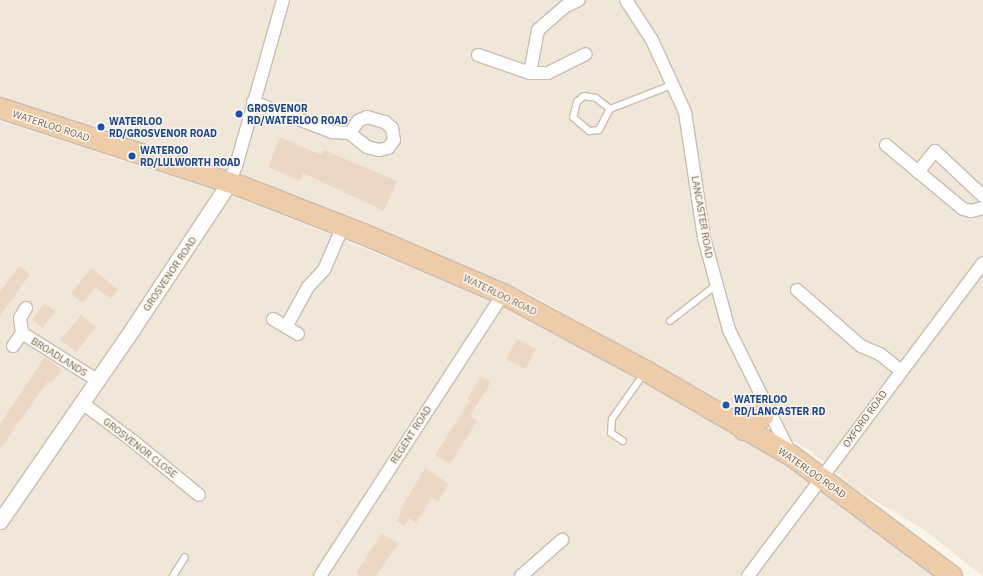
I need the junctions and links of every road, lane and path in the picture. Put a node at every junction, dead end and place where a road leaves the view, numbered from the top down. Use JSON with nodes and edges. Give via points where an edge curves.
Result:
{"nodes":[{"id":1,"x":283,"y":0,"type":"edge"},
{"id":2,"x":579,"y":0,"type":"edge"},
{"id":3,"x":626,"y":0,"type":"edge"},
{"id":4,"x":586,"y":54,"type":"dead end"},
{"id":5,"x":478,"y":55,"type":"dead end"},
{"id":6,"x":530,"y":74,"type":"junction"},
{"id":7,"x":672,"y":85,"type":"junction"},
{"id":8,"x":253,"y":102,"type":"junction"},
{"id":9,"x":0,"y":108,"type":"edge"},
{"id":10,"x":610,"y":108,"type":"junction"},
{"id":11,"x":350,"y":133,"type":"dead end"},
{"id":12,"x":886,"y":145,"type":"dead end"},
{"id":13,"x":918,"y":172,"type":"junction"},
{"id":14,"x":229,"y":183,"type":"junction"},
{"id":15,"x":983,"y":196,"type":"edge"},
{"id":16,"x":983,"y":208,"type":"edge"},
{"id":17,"x":343,"y":226,"type":"junction"},
{"id":18,"x":983,"y":262,"type":"edge"},
{"id":19,"x":716,"y":285,"type":"junction"},
{"id":20,"x":797,"y":290,"type":"dead end"},
{"id":21,"x":503,"y":294,"type":"junction"},
{"id":22,"x":26,"y":308,"type":"dead end"},
{"id":23,"x":273,"y":319,"type":"dead end"},
{"id":24,"x":670,"y":321,"type":"dead end"},
{"id":25,"x":286,"y":327,"type":"junction"},
{"id":26,"x":22,"y":333,"type":"junction"},
{"id":27,"x":298,"y":334,"type":"dead end"},
{"id":28,"x":13,"y":346,"type":"dead end"},
{"id":29,"x":900,"y":370,"type":"junction"},
{"id":30,"x":646,"y":371,"type":"junction"},
{"id":31,"x":97,"y":380,"type":"junction"},
{"id":32,"x":81,"y":402,"type":"junction"},
{"id":33,"x":766,"y":406,"type":"junction"},
{"id":34,"x":744,"y":430,"type":"junction"},
{"id":35,"x":623,"y":441,"type":"dead end"},
{"id":36,"x":792,"y":456,"type":"junction"},
{"id":37,"x":822,"y":478,"type":"junction"},
{"id":38,"x":199,"y":495,"type":"dead end"},
{"id":39,"x":0,"y":521,"type":"edge"},
{"id":40,"x":562,"y":540,"type":"dead end"},
{"id":41,"x":185,"y":557,"type":"dead end"},
{"id":42,"x":173,"y":576,"type":"edge"},
{"id":43,"x":320,"y":576,"type":"edge"},
{"id":44,"x":521,"y":576,"type":"edge"},
{"id":45,"x":748,"y":576,"type":"edge"},
{"id":46,"x":952,"y":576,"type":"edge"}],
"edges":[{"from":1,"to":8,"type":"street","name":"GROSVENOR ROAD"},
{"from":2,"to":6,"type":"street","via":[[566,6],[538,30]]},
{"from":3,"to":7,"type":"street","name":"LANCASTER ROAD","via":[[652,40]]},
{"from":4,"to":6,"type":"street","via":[[548,73]]},
{"from":5,"to":6,"type":"street"},
{"from":7,"to":10,"type":"lane"},
{"from":7,"to":19,"type":"street","name":"LANCASTER ROAD","via":[[685,112],[704,238]]},
{"from":8,"to":11,"type":"street","via":[[332,132]]},
{"from":8,"to":14,"type":"street","name":"GROSVENOR ROAD"},
{"from":9,"to":14,"type":"highway","name":"WATERLOO ROAD"},
{"from":10,"to":10,"type":"lane","via":[[596,98],[584,96],[577,102],[573,117],[589,131],[599,130]]},
{"from":12,"to":13,"type":"street"},
{"from":13,"to":15,"type":"street","via":[[935,151]]},
{"from":13,"to":16,"type":"street","via":[[963,209],[971,212]]},
{"from":14,"to":17,"type":"highway","name":"WATERLOO ROAD"},
{"from":14,"to":31,"type":"street","name":"GROSVENOR ROAD"},
{"from":17,"to":21,"type":"highway","name":"WATERLOO ROAD"},
{"from":17,"to":25,"type":"street","via":[[324,270],[308,287]]},
{"from":18,"to":29,"type":"street","name":"OXFORD ROAD"},
{"from":19,"to":24,"type":"lane"},
{"from":19,"to":33,"type":"street","name":"LANCASTER ROAD","via":[[729,330]]},
{"from":20,"to":29,"type":"street","via":[[860,346],[880,354]]},
{"from":21,"to":30,"type":"highway","name":"WATERLOO ROAD"},
{"from":21,"to":43,"type":"street","name":"REGENT ROAD"},
{"from":22,"to":26,"type":"street","name":"BROADLANDS","via":[[20,318]]},
{"from":23,"to":25,"type":"street"},
{"from":25,"to":27,"type":"street"},
{"from":26,"to":28,"type":"street","name":"BROADLANDS"},
{"from":26,"to":31,"type":"street","name":"BROADLANDS"},
{"from":29,"to":37,"type":"street","name":"OXFORD ROAD"},
{"from":30,"to":34,"type":"highway","name":"WATERLOO ROAD"},
{"from":30,"to":35,"type":"lane","via":[[612,419],[611,434]]},
{"from":31,"to":32,"type":"street","name":"GROSVENOR ROAD"},
{"from":32,"to":38,"type":"street","name":"GROSVENOR CLOSE"},
{"from":32,"to":39,"type":"street","name":"GROSVENOR ROAD"},
{"from":33,"to":34,"type":"highway","via":[[763,416]]},
{"from":33,"to":36,"type":"street","name":"LANCASTER ROAD"},
{"from":34,"to":36,"type":"highway","name":"WATERLOO ROAD"},
{"from":36,"to":37,"type":"highway","name":"WATERLOO ROAD"},
{"from":37,"to":45,"type":"street","name":"OXFORD ROAD"},
{"from":37,"to":46,"type":"highway","name":"WATERLOO ROAD"},
{"from":40,"to":44,"type":"street"},
{"from":41,"to":42,"type":"lane"}]}
